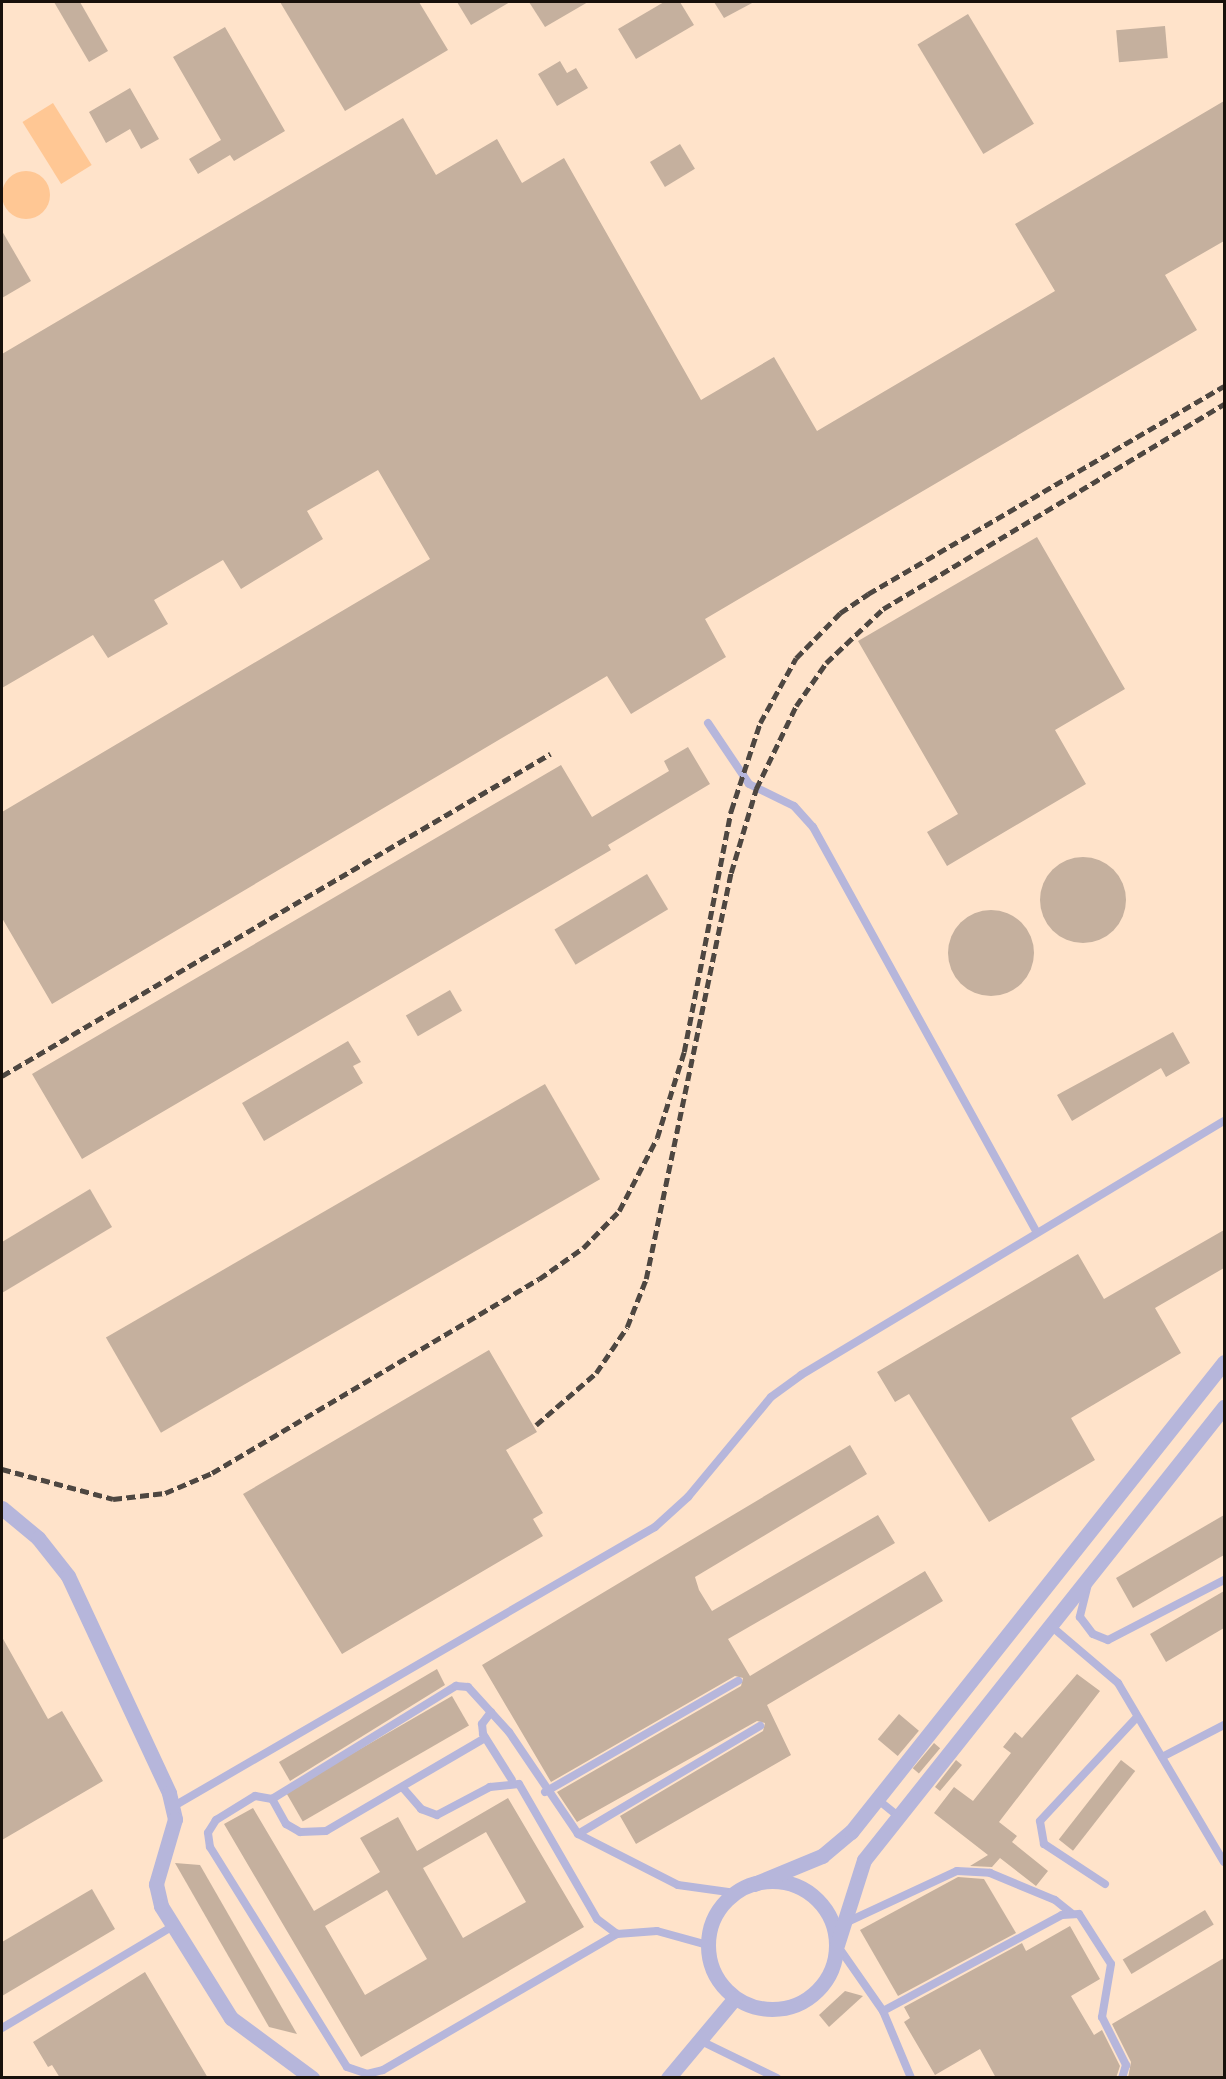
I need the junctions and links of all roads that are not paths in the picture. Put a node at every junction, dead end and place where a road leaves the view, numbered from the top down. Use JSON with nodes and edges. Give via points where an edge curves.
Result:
{"nodes":[{"id":1,"x":708,"y":723,"type":"dead end"},
{"id":2,"x":1224,"y":1121,"type":"edge"},
{"id":3,"x":1037,"y":1232,"type":"junction"},
{"id":4,"x":1224,"y":1362,"type":"edge"},
{"id":5,"x":1224,"y":1407,"type":"edge"},
{"id":6,"x":2,"y":1508,"type":"edge"},
{"id":7,"x":1090,"y":1576,"type":"junction"},
{"id":8,"x":1224,"y":1580,"type":"edge"},
{"id":9,"x":1029,"y":1608,"type":"junction"},
{"id":10,"x":1051,"y":1626,"type":"junction"},
{"id":11,"x":738,"y":1681,"type":"dead end"},
{"id":12,"x":491,"y":1712,"type":"junction"},
{"id":13,"x":1137,"y":1717,"type":"junction"},
{"id":14,"x":1224,"y":1725,"type":"edge"},
{"id":15,"x":760,"y":1726,"type":"dead end"},
{"id":16,"x":484,"y":1738,"type":"junction"},
{"id":17,"x":1162,"y":1757,"type":"junction"},
{"id":18,"x":512,"y":1780,"type":"junction"},
{"id":19,"x":403,"y":1788,"type":"junction"},
{"id":20,"x":545,"y":1792,"type":"junction"},
{"id":21,"x":272,"y":1799,"type":"junction"},
{"id":22,"x":877,"y":1799,"type":"junction"},
{"id":23,"x":174,"y":1806,"type":"junction"},
{"id":24,"x":899,"y":1817,"type":"junction"},
{"id":25,"x":578,"y":1834,"type":"junction"},
{"id":26,"x":1224,"y":1862,"type":"edge"},
{"id":27,"x":754,"y":1884,"type":"junction"},
{"id":28,"x":1105,"y":1884,"type":"dead end"},
{"id":29,"x":735,"y":1893,"type":"junction"},
{"id":30,"x":1071,"y":1913,"type":"junction"},
{"id":31,"x":845,"y":1924,"type":"junction"},
{"id":32,"x":173,"y":1926,"type":"junction"},
{"id":33,"x":617,"y":1934,"type":"junction"},
{"id":34,"x":708,"y":1945,"type":"junction"},
{"id":35,"x":837,"y":1945,"type":"junction"},
{"id":36,"x":735,"y":1998,"type":"junction"},
{"id":37,"x":883,"y":2011,"type":"junction"},
{"id":38,"x":2,"y":2028,"type":"edge"},
{"id":39,"x":699,"y":2040,"type":"junction"},
{"id":40,"x":312,"y":2078,"type":"edge"},
{"id":41,"x":668,"y":2078,"type":"edge"},
{"id":42,"x":777,"y":2078,"type":"edge"},
{"id":43,"x":911,"y":2078,"type":"edge"},
{"id":44,"x":1122,"y":2078,"type":"edge"}],
"edges":[{"from":1,"to":3,"type":"lane","via":[[749,784],[794,806],[813,827]]},
{"from":2,"to":3,"type":"lane"},
{"from":3,"to":23,"type":"lane","via":[[771,1397],[674,1513],[655,1527]]},
{"from":4,"to":9,"type":"street"},
{"from":5,"to":7,"type":"street"},
{"from":6,"to":23,"type":"street","via":[[38,1538],[68,1576]]},
{"from":7,"to":8,"type":"lane","via":[[1080,1617],[1093,1634],[1108,1640]]},
{"from":7,"to":10,"type":"street"},
{"from":9,"to":10,"type":"street"},
{"from":9,"to":22,"type":"street"},
{"from":10,"to":13,"type":"lane","via":[[1111,1675]]},
{"from":10,"to":24,"type":"street"},
{"from":11,"to":20,"type":"lane"},
{"from":12,"to":16,"type":"lane","via":[[482,1724]]},
{"from":12,"to":20,"type":"lane"},
{"from":12,"to":21,"type":"lane","via":[[468,1687],[456,1686]]},
{"from":13,"to":17,"type":"lane"},
{"from":13,"to":28,"type":"lane","via":[[1040,1821],[1044,1844]]},
{"from":14,"to":17,"type":"lane"},
{"from":15,"to":25,"type":"lane"},
{"from":16,"to":18,"type":"lane"},
{"from":16,"to":19,"type":"lane"},
{"from":17,"to":26,"type":"lane"},
{"from":18,"to":19,"type":"lane","via":[[437,1815],[421,1809]]},
{"from":18,"to":33,"type":"lane","via":[[524,1788],[597,1919]]},
{"from":19,"to":21,"type":"lane","via":[[326,1831],[293,1828]]},
{"from":20,"to":25,"type":"lane"},
{"from":21,"to":33,"type":"lane","via":[[255,1796],[216,1820],[208,1833],[210,1847],[347,2067],[359,2073],[382,2070]]},
{"from":22,"to":24,"type":"lane"},
{"from":22,"to":27,"type":"street","via":[[822,1856]]},
{"from":23,"to":32,"type":"street","via":[[173,1832],[156,1884]]},
{"from":24,"to":31,"type":"street","via":[[864,1860]]},
{"from":25,"to":29,"type":"lane","via":[[678,1885]]},
{"from":27,"to":29,"type":"street"},
{"from":27,"to":35,"type":"street","via":[[794,1884],[811,1894],[825,1908]]},
{"from":29,"to":34,"type":"street","via":[[716,1916]]},
{"from":30,"to":31,"type":"lane","via":[[1055,1900],[990,1873],[957,1871]]},
{"from":30,"to":37,"type":"lane"},
{"from":30,"to":44,"type":"lane","via":[[1087,1920],[1111,1964],[1102,2017],[1126,2066]]},
{"from":31,"to":35,"type":"street"},
{"from":32,"to":38,"type":"lane"},
{"from":32,"to":40,"type":"street","via":[[231,2018]]},
{"from":33,"to":34,"type":"lane","via":[[657,1931]]},
{"from":34,"to":36,"type":"street","via":[[711,1965]]},
{"from":35,"to":36,"type":"street","via":[[825,1983],[810,1997],[773,2010]]},
{"from":35,"to":37,"type":"lane"},
{"from":36,"to":39,"type":"street"},
{"from":37,"to":43,"type":"lane"},
{"from":39,"to":41,"type":"street"},
{"from":39,"to":42,"type":"lane"}]}
